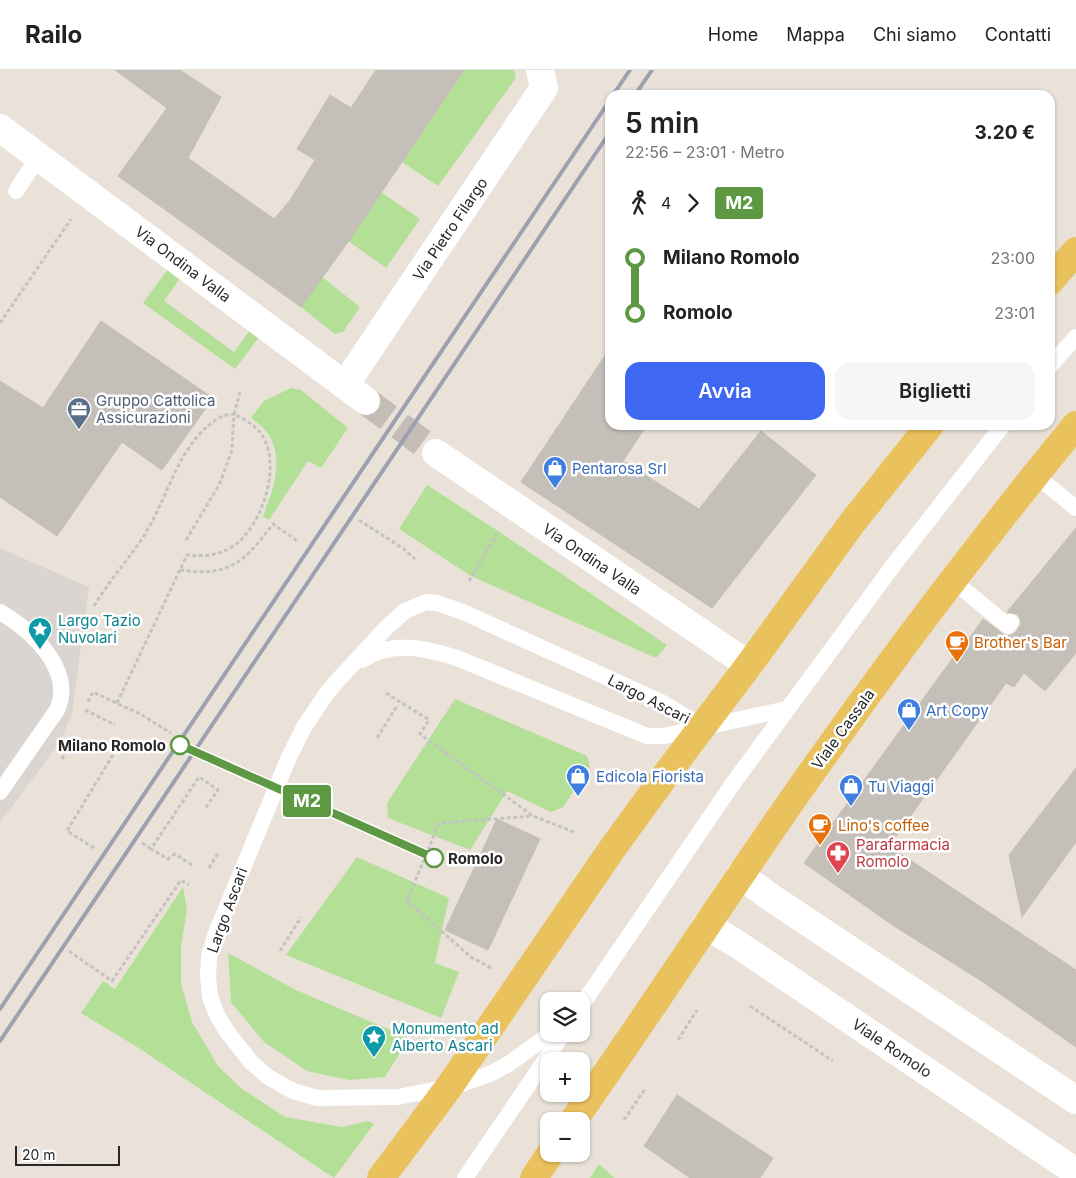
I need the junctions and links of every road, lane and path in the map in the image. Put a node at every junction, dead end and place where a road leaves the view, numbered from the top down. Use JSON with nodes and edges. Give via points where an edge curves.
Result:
{"nodes":[{"id":1,"x":540,"y":70,"type":"edge"},
{"id":2,"x":0,"y":128,"type":"edge"},
{"id":3,"x":39,"y":156,"type":"junction"},
{"id":4,"x":16,"y":191,"type":"dead end"},
{"id":5,"x":74,"y":214,"type":"dead end"},
{"id":6,"x":1076,"y":251,"type":"edge"},
{"id":7,"x":1055,"y":275,"type":"edge"},
{"id":8,"x":0,"y":323,"type":"edge"},
{"id":9,"x":1076,"y":337,"type":"edge"},
{"id":10,"x":1055,"y":360,"type":"edge"},
{"id":11,"x":240,"y":392,"type":"dead end"},
{"id":12,"x":355,"y":393,"type":"joint"},
{"id":13,"x":234,"y":414,"type":"junction"},
{"id":14,"x":1076,"y":425,"type":"edge"},
{"id":15,"x":926,"y":430,"type":"edge"},
{"id":16,"x":999,"y":430,"type":"edge"},
{"id":17,"x":436,"y":453,"type":"tunnel mouth"},
{"id":18,"x":1035,"y":475,"type":"junction"},
{"id":19,"x":1076,"y":508,"type":"edge"},
{"id":20,"x":359,"y":520,"type":"dead end"},
{"id":21,"x":498,"y":531,"type":"dead end"},
{"id":22,"x":185,"y":542,"type":"dead end"},
{"id":23,"x":299,"y":542,"type":"dead end"},
{"id":24,"x":415,"y":559,"type":"dead end"},
{"id":25,"x":180,"y":570,"type":"junction"},
{"id":26,"x":952,"y":580,"type":"junction"},
{"id":27,"x":469,"y":581,"type":"dead end"},
{"id":28,"x":94,"y":606,"type":"dead end"},
{"id":29,"x":1,"y":613,"type":"edge"},
{"id":30,"x":1011,"y":622,"type":"dead end"},
{"id":31,"x":749,"y":665,"type":"junction"},
{"id":32,"x":339,"y":679,"type":"junction"},
{"id":33,"x":386,"y":693,"type":"dead end"},
{"id":34,"x":101,"y":696,"type":"dead end"},
{"id":35,"x":117,"y":703,"type":"junction"},
{"id":36,"x":397,"y":706,"type":"dead end"},
{"id":37,"x":788,"y":709,"type":"junction"},
{"id":38,"x":85,"y":710,"type":"dead end"},
{"id":39,"x":114,"y":725,"type":"dead end"},
{"id":40,"x":702,"y":727,"type":"junction"},
{"id":41,"x":171,"y":733,"type":"dead end"},
{"id":42,"x":377,"y":738,"type":"dead end"},
{"id":43,"x":114,"y":753,"type":"dead end"},
{"id":44,"x":0,"y":792,"type":"edge"},
{"id":45,"x":205,"y":809,"type":"dead end"},
{"id":46,"x":533,"y":816,"type":"junction"},
{"id":47,"x":574,"y":832,"type":"dead end"},
{"id":48,"x":142,"y":843,"type":"dead end"},
{"id":49,"x":94,"y":848,"type":"dead end"},
{"id":50,"x":151,"y":849,"type":"junction"},
{"id":51,"x":192,"y":865,"type":"dead end"},
{"id":52,"x":740,"y":875,"type":"junction"},
{"id":53,"x":189,"y":885,"type":"dead end"},
{"id":54,"x":300,"y":917,"type":"dead end"},
{"id":55,"x":706,"y":925,"type":"junction"},
{"id":56,"x":69,"y":951,"type":"dead end"},
{"id":57,"x":280,"y":951,"type":"dead end"},
{"id":58,"x":491,"y":968,"type":"dead end"},
{"id":59,"x":590,"y":992,"type":"edge"},
{"id":60,"x":750,"y":1006,"type":"dead end"},
{"id":61,"x":697,"y":1010,"type":"dead end"},
{"id":62,"x":678,"y":1040,"type":"dead end"},
{"id":63,"x":540,"y":1042,"type":"edge"},
{"id":64,"x":557,"y":1042,"type":"edge"},
{"id":65,"x":833,"y":1060,"type":"dead end"},
{"id":66,"x":449,"y":1087,"type":"junction"},
{"id":67,"x":645,"y":1088,"type":"dead end"},
{"id":68,"x":1076,"y":1100,"type":"edge"},
{"id":69,"x":579,"y":1112,"type":"edge"},
{"id":70,"x":624,"y":1120,"type":"dead end"},
{"id":71,"x":545,"y":1162,"type":"edge"},
{"id":72,"x":1076,"y":1172,"type":"edge"},
{"id":73,"x":381,"y":1178,"type":"edge"},
{"id":74,"x":465,"y":1178,"type":"edge"},
{"id":75,"x":534,"y":1178,"type":"edge"}],
"edges":[{"from":1,"to":12,"type":"street","name":"Via Pietro Filargo","via":[[544,88]]},
{"from":2,"to":3,"type":"street","name":"Via Ondina Valla"},
{"from":3,"to":4,"type":"lane"},
{"from":3,"to":12,"type":"street","name":"Via Ondina Valla"},
{"from":5,"to":8,"type":"path"},
{"from":6,"to":7,"type":"main road"},
{"from":9,"to":10,"type":"lane"},
{"from":11,"to":13,"type":"path"},
{"from":13,"to":22,"type":"path","via":[[232,450],[220,483]]},
{"from":13,"to":25,"type":"path","via":[[260,432],[267,446],[270,480],[266,496],[248,530],[236,544],[210,556],[187,555]]},
{"from":13,"to":28,"type":"path","via":[[220,416],[191,446],[178,465],[145,534]]},
{"from":14,"to":18,"type":"main road","name":"Viale Cassala"},
{"from":15,"to":31,"type":"main road","via":[[852,523]]},
{"from":16,"to":37,"type":"lane","via":[[895,563]]},
{"from":17,"to":31,"type":"street","name":"Via Ondina Valla"},
{"from":18,"to":19,"type":"lane"},
{"from":18,"to":26,"type":"main road","name":"Viale Cassala"},
{"from":20,"to":24,"type":"path"},
{"from":21,"to":27,"type":"path"},
{"from":23,"to":25,"type":"path","via":[[272,524],[258,546],[236,564],[213,571]]},
{"from":25,"to":35,"type":"path"},
{"from":26,"to":30,"type":"lane","via":[[1008,626]]},
{"from":26,"to":52,"type":"main road","name":"Viale Cassala"},
{"from":29,"to":44,"type":"lane","via":[[38,642],[50,656],[59,672],[62,687],[57,710]]},
{"from":31,"to":40,"type":"main road"},
{"from":32,"to":40,"type":"lane","name":"Largo Ascari","via":[[358,662],[380,651],[418,648],[456,658],[646,736],[664,736]]},
{"from":32,"to":40,"type":"lane","name":"Largo Ascari","via":[[405,611],[426,602],[437,603],[464,612],[659,701]]},
{"from":32,"to":66,"type":"lane","name":"Largo Ascari","via":[[304,727],[225,908],[210,956],[210,997],[228,1033],[251,1062],[268,1077],[293,1091],[317,1098],[398,1097]]},
{"from":33,"to":46,"type":"path","via":[[429,720],[420,734]]},
{"from":34,"to":35,"type":"path"},
{"from":35,"to":41,"type":"path"},
{"from":36,"to":42,"type":"path"},
{"from":37,"to":40,"type":"lane"},
{"from":37,"to":59,"type":"lane"},
{"from":38,"to":39,"type":"path"},
{"from":40,"to":66,"type":"main road","via":[[612,849]]},
{"from":43,"to":49,"type":"path","via":[[67,831]]},
{"from":45,"to":50,"type":"path","via":[[218,790],[199,777]]},
{"from":46,"to":47,"type":"path"},
{"from":46,"to":58,"type":"path","via":[[439,823],[407,902],[471,957]]},
{"from":48,"to":50,"type":"path"},
{"from":50,"to":51,"type":"path","via":[[168,860],[175,854]]},
{"from":52,"to":55,"type":"main road","name":"Viale Cassala"},
{"from":52,"to":68,"type":"street"},
{"from":53,"to":56,"type":"path","via":[[181,880],[112,981]]},
{"from":54,"to":57,"type":"path"},
{"from":55,"to":69,"type":"main road","name":"Viale Cassala"},
{"from":55,"to":72,"type":"street","name":"Viale Romolo"},
{"from":60,"to":65,"type":"path"},
{"from":61,"to":62,"type":"path"},
{"from":63,"to":66,"type":"lane","name":"Largo Ascari","via":[[492,1073]]},
{"from":64,"to":74,"type":"lane"},
{"from":66,"to":73,"type":"main road"},
{"from":67,"to":70,"type":"path"},
{"from":71,"to":75,"type":"main road"}]}
